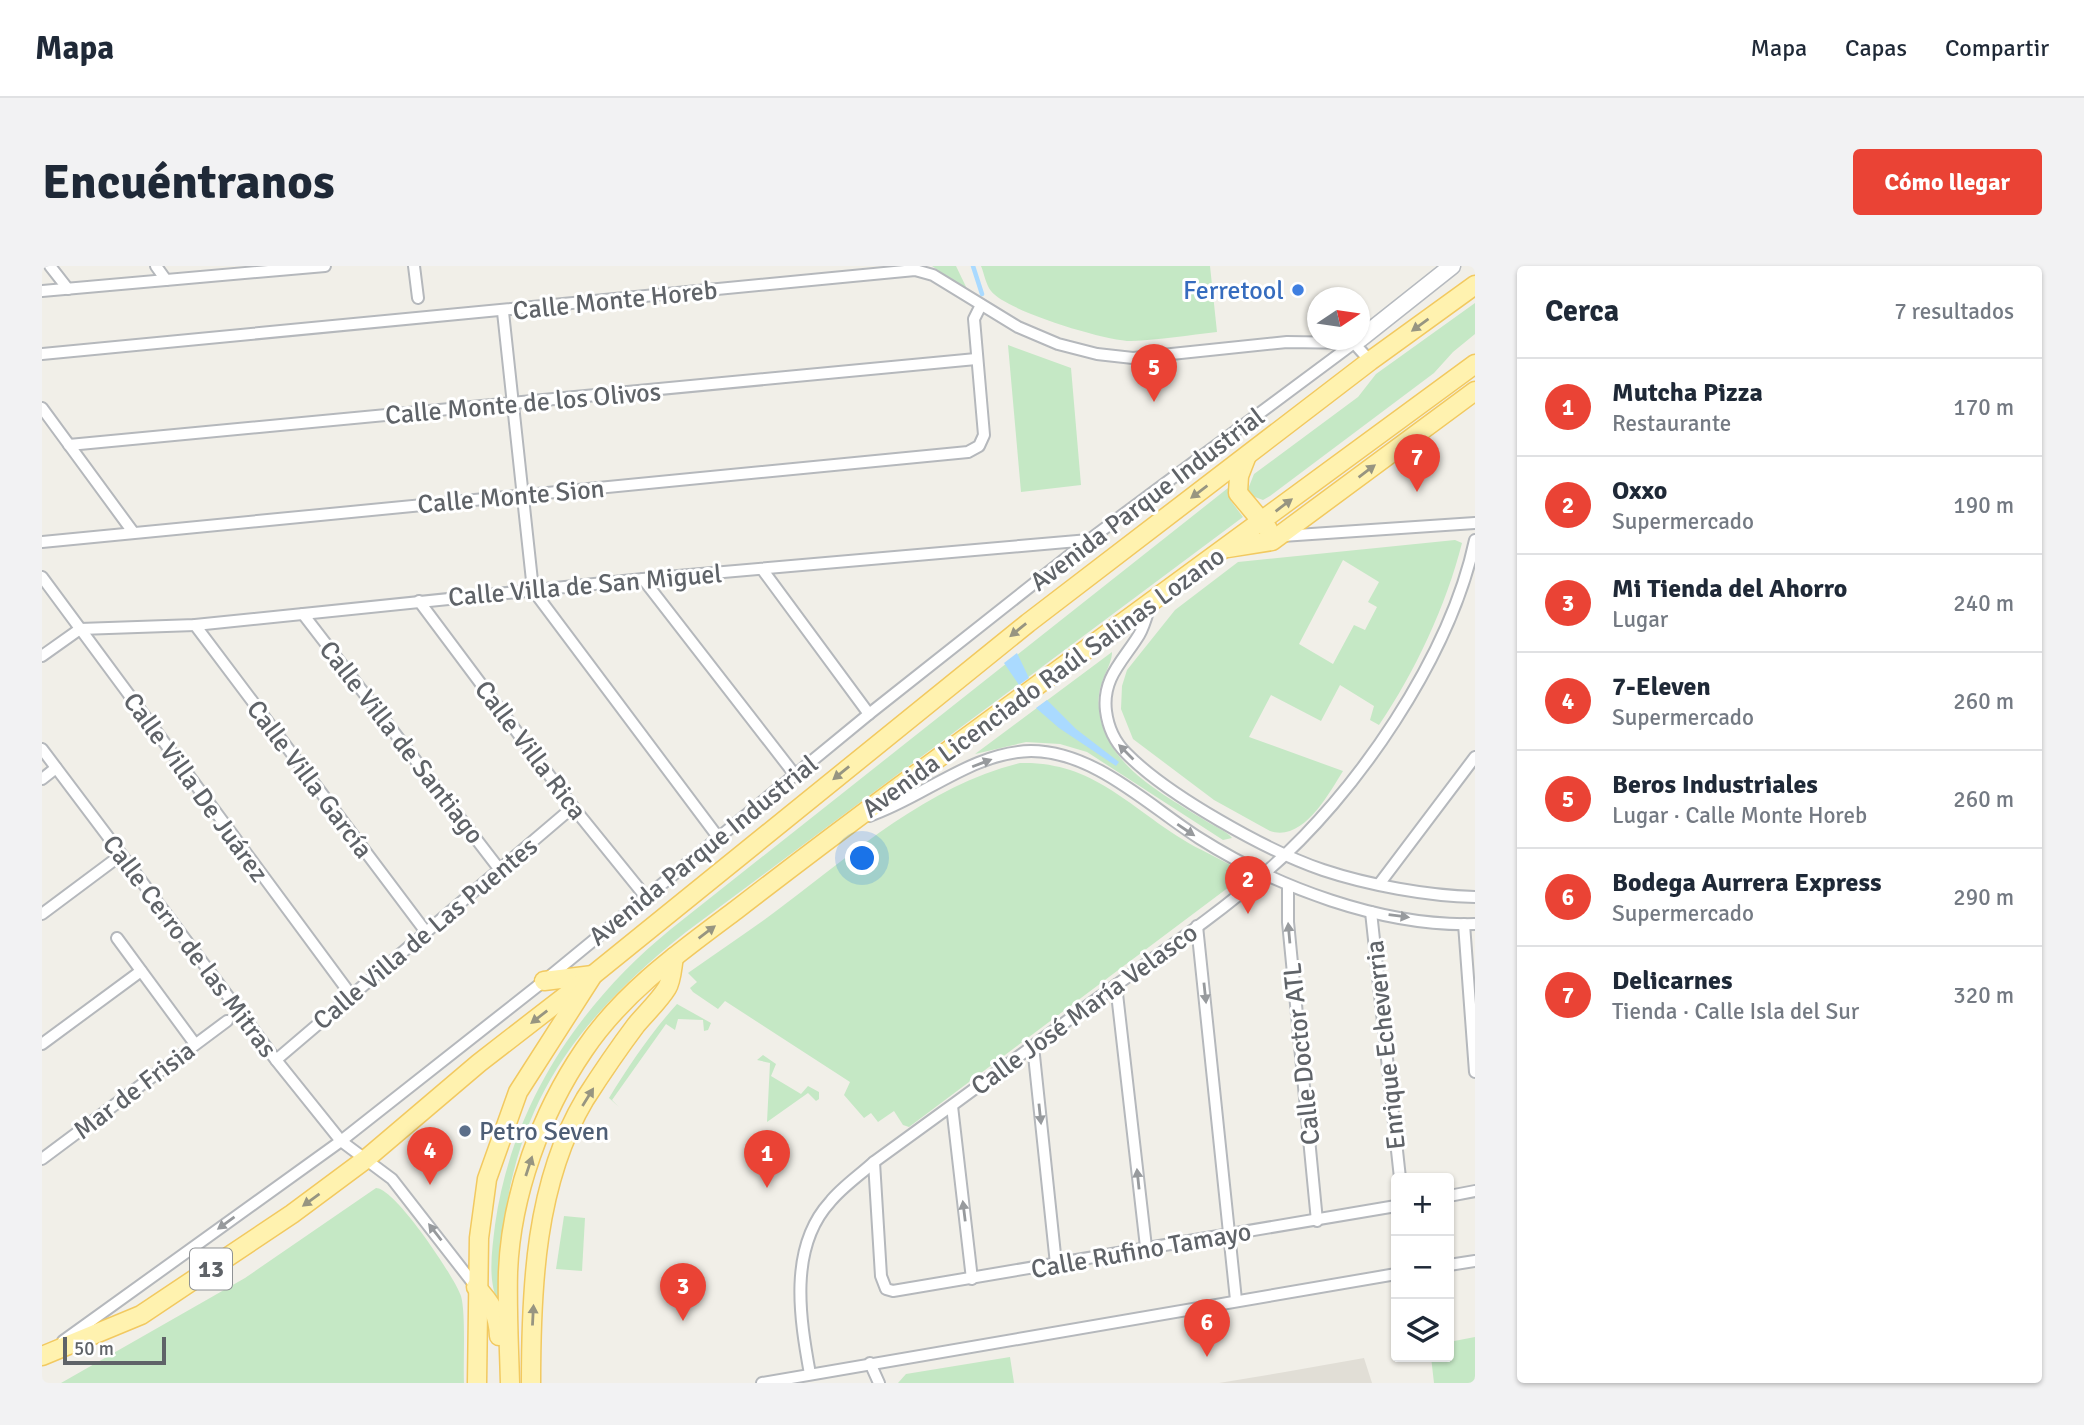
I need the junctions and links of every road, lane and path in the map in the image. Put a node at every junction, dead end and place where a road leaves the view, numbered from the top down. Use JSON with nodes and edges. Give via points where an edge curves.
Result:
{"nodes":[{"id":1,"x":50,"y":266,"type":"edge"},
{"id":2,"x":156,"y":266,"type":"edge"},
{"id":3,"x":325,"y":266,"type":"edge"},
{"id":4,"x":414,"y":266,"type":"edge"},
{"id":5,"x":1452,"y":266,"type":"edge"},
{"id":6,"x":267,"y":269,"type":"edge"},
{"id":7,"x":166,"y":280,"type":"junction"},
{"id":8,"x":1475,"y":285,"type":"edge"},
{"id":9,"x":68,"y":289,"type":"junction"},
{"id":10,"x":42,"y":291,"type":"edge"},
{"id":11,"x":418,"y":298,"type":"dead end"},
{"id":12,"x":981,"y":305,"type":"junction"},
{"id":13,"x":503,"y":312,"type":"junction"},
{"id":14,"x":1370,"y":331,"type":"edge"},
{"id":15,"x":1307,"y":342,"type":"edge"},
{"id":16,"x":1346,"y":350,"type":"edge"},
{"id":17,"x":1363,"y":350,"type":"edge"},
{"id":18,"x":42,"y":354,"type":"edge"},
{"id":19,"x":976,"y":359,"type":"junction"},
{"id":20,"x":1370,"y":361,"type":"junction"},
{"id":21,"x":1475,"y":363,"type":"edge"},
{"id":22,"x":1475,"y":391,"type":"edge"},
{"id":23,"x":513,"y":404,"type":"junction"},
{"id":24,"x":42,"y":408,"type":"edge"},
{"id":25,"x":69,"y":445,"type":"junction"},
{"id":26,"x":1248,"y":455,"type":"junction"},
{"id":27,"x":522,"y":496,"type":"junction"},
{"id":28,"x":1260,"y":523,"type":"junction"},
{"id":29,"x":1475,"y":523,"type":"edge"},
{"id":30,"x":133,"y":532,"type":"junction"},
{"id":31,"x":1280,"y":536,"type":"junction"},
{"id":32,"x":1089,"y":540,"type":"junction"},
{"id":33,"x":1475,"y":540,"type":"edge"},
{"id":34,"x":42,"y":542,"type":"edge"},
{"id":35,"x":1225,"y":549,"type":"junction"},
{"id":36,"x":762,"y":569,"type":"junction"},
{"id":37,"x":42,"y":577,"type":"edge"},
{"id":38,"x":643,"y":579,"type":"junction"},
{"id":39,"x":533,"y":590,"type":"junction"},
{"id":40,"x":419,"y":601,"type":"junction"},
{"id":41,"x":1151,"y":603,"type":"junction"},
{"id":42,"x":303,"y":614,"type":"junction"},
{"id":43,"x":195,"y":625,"type":"junction"},
{"id":44,"x":80,"y":629,"type":"junction"},
{"id":45,"x":42,"y":656,"type":"edge"},
{"id":46,"x":869,"y":714,"type":"junction"},
{"id":47,"x":42,"y":749,"type":"edge"},
{"id":48,"x":1475,"y":757,"type":"edge"},
{"id":49,"x":56,"y":768,"type":"junction"},
{"id":50,"x":795,"y":775,"type":"junction"},
{"id":51,"x":42,"y":779,"type":"edge"},
{"id":52,"x":573,"y":807,"type":"junction"},
{"id":53,"x":853,"y":821,"type":"junction"},
{"id":54,"x":718,"y":837,"type":"junction"},
{"id":55,"x":121,"y":855,"type":"junction"},
{"id":56,"x":1286,"y":855,"type":"junction"},
{"id":57,"x":500,"y":870,"type":"junction"},
{"id":58,"x":1265,"y":874,"type":"junction"},
{"id":59,"x":1380,"y":883,"type":"junction"},
{"id":60,"x":1288,"y":887,"type":"junction"},
{"id":61,"x":645,"y":896,"type":"junction"},
{"id":62,"x":1475,"y":897,"type":"edge"},
{"id":63,"x":1371,"y":912,"type":"junction"},
{"id":64,"x":42,"y":914,"type":"edge"},
{"id":65,"x":1469,"y":924,"type":"edge"},
{"id":66,"x":1198,"y":926,"type":"junction"},
{"id":67,"x":426,"y":932,"type":"junction"},
{"id":68,"x":117,"y":938,"type":"dead end"},
{"id":69,"x":674,"y":957,"type":"junction"},
{"id":70,"x":141,"y":971,"type":"junction"},
{"id":71,"x":593,"y":975,"type":"junction"},
{"id":72,"x":544,"y":981,"type":"junction"},
{"id":73,"x":1116,"y":985,"type":"junction"},
{"id":74,"x":351,"y":995,"type":"junction"},
{"id":75,"x":227,"y":1021,"type":"dead end"},
{"id":76,"x":42,"y":1044,"type":"edge"},
{"id":77,"x":195,"y":1044,"type":"junction"},
{"id":78,"x":1033,"y":1046,"type":"junction"},
{"id":79,"x":276,"y":1060,"type":"junction"},
{"id":80,"x":1475,"y":1072,"type":"edge"},
{"id":81,"x":952,"y":1106,"type":"junction"},
{"id":82,"x":341,"y":1140,"type":"junction"},
{"id":83,"x":42,"y":1159,"type":"edge"},
{"id":84,"x":366,"y":1159,"type":"junction"},
{"id":85,"x":874,"y":1162,"type":"junction"},
{"id":86,"x":1399,"y":1173,"type":"edge"},
{"id":87,"x":1475,"y":1191,"type":"edge"},
{"id":88,"x":1454,"y":1195,"type":"edge"},
{"id":89,"x":1391,"y":1207,"type":"edge"},
{"id":90,"x":1317,"y":1221,"type":"junction"},
{"id":91,"x":1230,"y":1235,"type":"junction"},
{"id":92,"x":1146,"y":1247,"type":"junction"},
{"id":93,"x":1475,"y":1261,"type":"edge"},
{"id":94,"x":1056,"y":1264,"type":"junction"},
{"id":95,"x":1454,"y":1264,"type":"edge"},
{"id":96,"x":1391,"y":1275,"type":"edge"},
{"id":97,"x":972,"y":1279,"type":"junction"},
{"id":98,"x":476,"y":1287,"type":"junction"},
{"id":99,"x":1236,"y":1300,"type":"junction"},
{"id":100,"x":42,"y":1356,"type":"edge"},
{"id":101,"x":870,"y":1363,"type":"junction"},
{"id":102,"x":810,"y":1374,"type":"junction"},
{"id":103,"x":510,"y":1381,"type":"edge"},
{"id":104,"x":781,"y":1382,"type":"edge"},
{"id":105,"x":477,"y":1383,"type":"edge"},
{"id":106,"x":531,"y":1383,"type":"edge"},
{"id":107,"x":762,"y":1383,"type":"edge"},
{"id":108,"x":879,"y":1383,"type":"edge"}],
"edges":[{"from":1,"to":9,"type":"street"},
{"from":2,"to":7,"type":"street"},
{"from":3,"to":6,"type":"street"},
{"from":4,"to":11,"type":"street"},
{"from":5,"to":14,"type":"street","name":"Avenida Parque Industrial"},
{"from":6,"to":7,"type":"street"},
{"from":7,"to":9,"type":"street"},
{"from":8,"to":20,"type":"main road","name":"Avenida Licenciado Raúl Salinas Lozano","one_way":true},
{"from":9,"to":10,"type":"street"},
{"from":12,"to":13,"type":"street","name":"Calle Monte Horeb","via":[[933,275],[910,270]]},
{"from":12,"to":15,"type":"street","name":"Calle Monte Horeb","via":[[1054,342],[1124,358]]},
{"from":12,"to":19,"type":"street","via":[[974,319]]},
{"from":13,"to":18,"type":"street","name":"Calle Monte Horeb"},
{"from":13,"to":23,"type":"street"},
{"from":16,"to":32,"type":"street","name":"Avenida Parque Industrial"},
{"from":17,"to":20,"type":"street"},
{"from":19,"to":23,"type":"street","name":"Calle Monte de los Olivos"},
{"from":19,"to":27,"type":"street","name":"Calle Monte Sion","via":[[984,435],[979,446],[968,452]]},
{"from":20,"to":26,"type":"main road","name":"Avenida Licenciado Raúl Salinas Lozano"},
{"from":28,"to":21,"type":"main road","name":"Avenida Licenciado Raúl Salinas Lozano","one_way":true},
{"from":31,"to":22,"type":"main road","one_way":true},
{"from":23,"to":25,"type":"street","name":"Calle Monte de los Olivos"},
{"from":23,"to":27,"type":"street"},
{"from":24,"to":25,"type":"street"},
{"from":25,"to":30,"type":"street"},
{"from":26,"to":28,"type":"main road","via":[[1238,476],[1238,493]]},
{"from":26,"to":71,"type":"main road","name":"Avenida Licenciado Raúl Salinas Lozano","one_way":true,"via":[[1017,631]]},
{"from":27,"to":30,"type":"street","name":"Calle Monte Sion"},
{"from":27,"to":39,"type":"street"},
{"from":28,"to":31,"type":"main road"},
{"from":28,"to":35,"type":"main road","name":"Avenida Licenciado Raúl Salinas Lozano"},
{"from":29,"to":31,"type":"street"},
{"from":30,"to":34,"type":"street","name":"Calle Monte Sion"},
{"from":31,"to":35,"type":"main road"},
{"from":32,"to":36,"type":"street","name":"Calle Villa de San Miguel"},
{"from":32,"to":46,"type":"street","name":"Avenida Parque Industrial"},
{"from":33,"to":56,"type":"street","name":"Calle José María Velasco","via":[[1443,629],[1396,719],[1352,781]]},
{"from":35,"to":41,"type":"main road","name":"Avenida Licenciado Raúl Salinas Lozano"},
{"from":36,"to":38,"type":"street","name":"Calle Villa de San Miguel"},
{"from":36,"to":46,"type":"street"},
{"from":37,"to":44,"type":"street","name":"Calle Villa De Juárez"},
{"from":38,"to":39,"type":"street","name":"Calle Villa de San Miguel"},
{"from":38,"to":50,"type":"street"},
{"from":39,"to":40,"type":"street","name":"Calle Villa de San Miguel"},
{"from":39,"to":54,"type":"street"},
{"from":40,"to":42,"type":"street","name":"Calle Villa de San Miguel"},
{"from":40,"to":52,"type":"street","name":"Calle Villa Rica"},
{"from":41,"to":53,"type":"main road","name":"Avenida Licenciado Raúl Salinas Lozano"},
{"from":56,"to":41,"type":"street","one_way":true,"via":[[1167,785],[1127,755],[1110,730],[1108,682],[1140,633]]},
{"from":42,"to":43,"type":"street","name":"Calle Villa de San Miguel"},
{"from":42,"to":57,"type":"street","name":"Calle Villa de Santiago"},
{"from":43,"to":44,"type":"street","name":"Calle Villa de San Miguel"},
{"from":43,"to":67,"type":"street","name":"Calle Villa García"},
{"from":44,"to":45,"type":"street"},
{"from":44,"to":74,"type":"street","name":"Calle Villa De Juárez"},
{"from":46,"to":50,"type":"street","name":"Avenida Parque Industrial"},
{"from":47,"to":49,"type":"street","name":"Calle Cerro de las Mitras"},
{"from":48,"to":59,"type":"street"},
{"from":49,"to":51,"type":"street"},
{"from":49,"to":55,"type":"street","name":"Calle Cerro de las Mitras"},
{"from":50,"to":54,"type":"street","name":"Avenida Parque Industrial"},
{"from":52,"to":57,"type":"street","name":"Calle Villa de Las Puentes"},
{"from":52,"to":61,"type":"street","name":"Calle Villa Rica"},
{"from":53,"to":58,"type":"street","one_way":true,"via":[[892,808],[999,756],[1054,753],[1080,761]]},
{"from":69,"to":53,"type":"main road","name":"Avenida Licenciado Raúl Salinas Lozano","one_way":true},
{"from":54,"to":61,"type":"street","name":"Avenida Parque Industrial"},
{"from":55,"to":64,"type":"street"},
{"from":55,"to":79,"type":"street","name":"Calle Cerro de las Mitras"},
{"from":56,"to":58,"type":"street","name":"Calle José María Velasco"},
{"from":56,"to":59,"type":"street","via":[[1325,871]]},
{"from":57,"to":67,"type":"street","name":"Calle Villa de Las Puentes"},
{"from":58,"to":60,"type":"street"},
{"from":58,"to":66,"type":"street","name":"Calle José María Velasco"},
{"from":59,"to":62,"type":"street"},
{"from":60,"to":63,"type":"street"},
{"from":90,"to":60,"type":"street","name":"Calle Doctor ATL","one_way":true},
{"from":61,"to":72,"type":"street","name":"Avenida Parque Industrial"},
{"from":63,"to":65,"type":"street","one_way":true},
{"from":63,"to":86,"type":"street","name":"Enrique Echeverria"},
{"from":65,"to":80,"type":"street"},
{"from":66,"to":73,"type":"street","name":"Calle José María Velasco"},
{"from":66,"to":91,"type":"street","one_way":true},
{"from":67,"to":74,"type":"street","name":"Calle Villa de Las Puentes"},
{"from":68,"to":70,"type":"street"},
{"from":103,"to":69,"type":"main road","name":"Avenida Licenciado Raúl Salinas Lozano","one_way":true,"via":[[512,1233],[544,1123],[585,1048],[628,998]]},
{"from":106,"to":69,"type":"main road","one_way":true,"via":[[539,1246],[560,1153],[585,1099],[668,987]]},
{"from":70,"to":76,"type":"street"},
{"from":70,"to":77,"type":"street"},
{"from":71,"to":72,"type":"main road"},
{"from":71,"to":84,"type":"main road","number":"13","one_way":true},
{"from":71,"to":98,"type":"main road","name":"Avenida Licenciado Raúl Salinas Lozano","via":[[537,1059],[505,1125],[481,1207]]},
{"from":72,"to":82,"type":"street","name":"Avenida Parque Industrial"},
{"from":73,"to":78,"type":"street","name":"Calle José María Velasco"},
{"from":92,"to":73,"type":"street","one_way":true},
{"from":74,"to":79,"type":"street","name":"Calle Villa de Las Puentes"},
{"from":75,"to":77,"type":"street","name":"Mar de Frisia"},
{"from":77,"to":83,"type":"street","name":"Mar de Frisia"},
{"from":78,"to":81,"type":"street","name":"Calle José María Velasco"},
{"from":78,"to":94,"type":"street","one_way":true},
{"from":79,"to":82,"type":"street","name":"Calle Cerro de las Mitras"},
{"from":81,"to":85,"type":"street","name":"Calle José María Velasco"},
{"from":97,"to":81,"type":"street","one_way":true},
{"from":82,"to":84,"type":"street","name":"Calle Cerro de las Mitras"},
{"from":82,"to":100,"type":"street","name":"Avenida Parque Industrial","one_way":true},
{"from":98,"to":84,"type":"street","name":"Calle Cerro de las Mitras","one_way":true,"via":[[393,1179]]},
{"from":84,"to":100,"type":"main road","number":"13","one_way":true,"via":[[141,1315]]},
{"from":85,"to":97,"type":"street","name":"Calle Rufino Tamayo","via":[[881,1276],[886,1289],[902,1291]]},
{"from":85,"to":102,"type":"street","name":"Calle José María Velasco","via":[[830,1202],[807,1243],[800,1297]]},
{"from":87,"to":88,"type":"street"},
{"from":89,"to":90,"type":"street","name":"Calle Rufino Tamayo"},
{"from":90,"to":91,"type":"street","name":"Calle Rufino Tamayo"},
{"from":91,"to":92,"type":"street","name":"Calle Rufino Tamayo"},
{"from":91,"to":99,"type":"street"},
{"from":92,"to":94,"type":"street","name":"Calle Rufino Tamayo"},
{"from":93,"to":95,"type":"street"},
{"from":94,"to":97,"type":"street","name":"Calle Rufino Tamayo"},
{"from":96,"to":99,"type":"street"},
{"from":98,"to":103,"type":"main road","via":[[498,1317],[501,1360]]},
{"from":98,"to":105,"type":"main road","name":"Avenida Licenciado Raúl Salinas Lozano"},
{"from":99,"to":101,"type":"street"},
{"from":101,"to":102,"type":"street"},
{"from":101,"to":108,"type":"street"},
{"from":102,"to":104,"type":"street"},
{"from":104,"to":107,"type":"street"}]}
